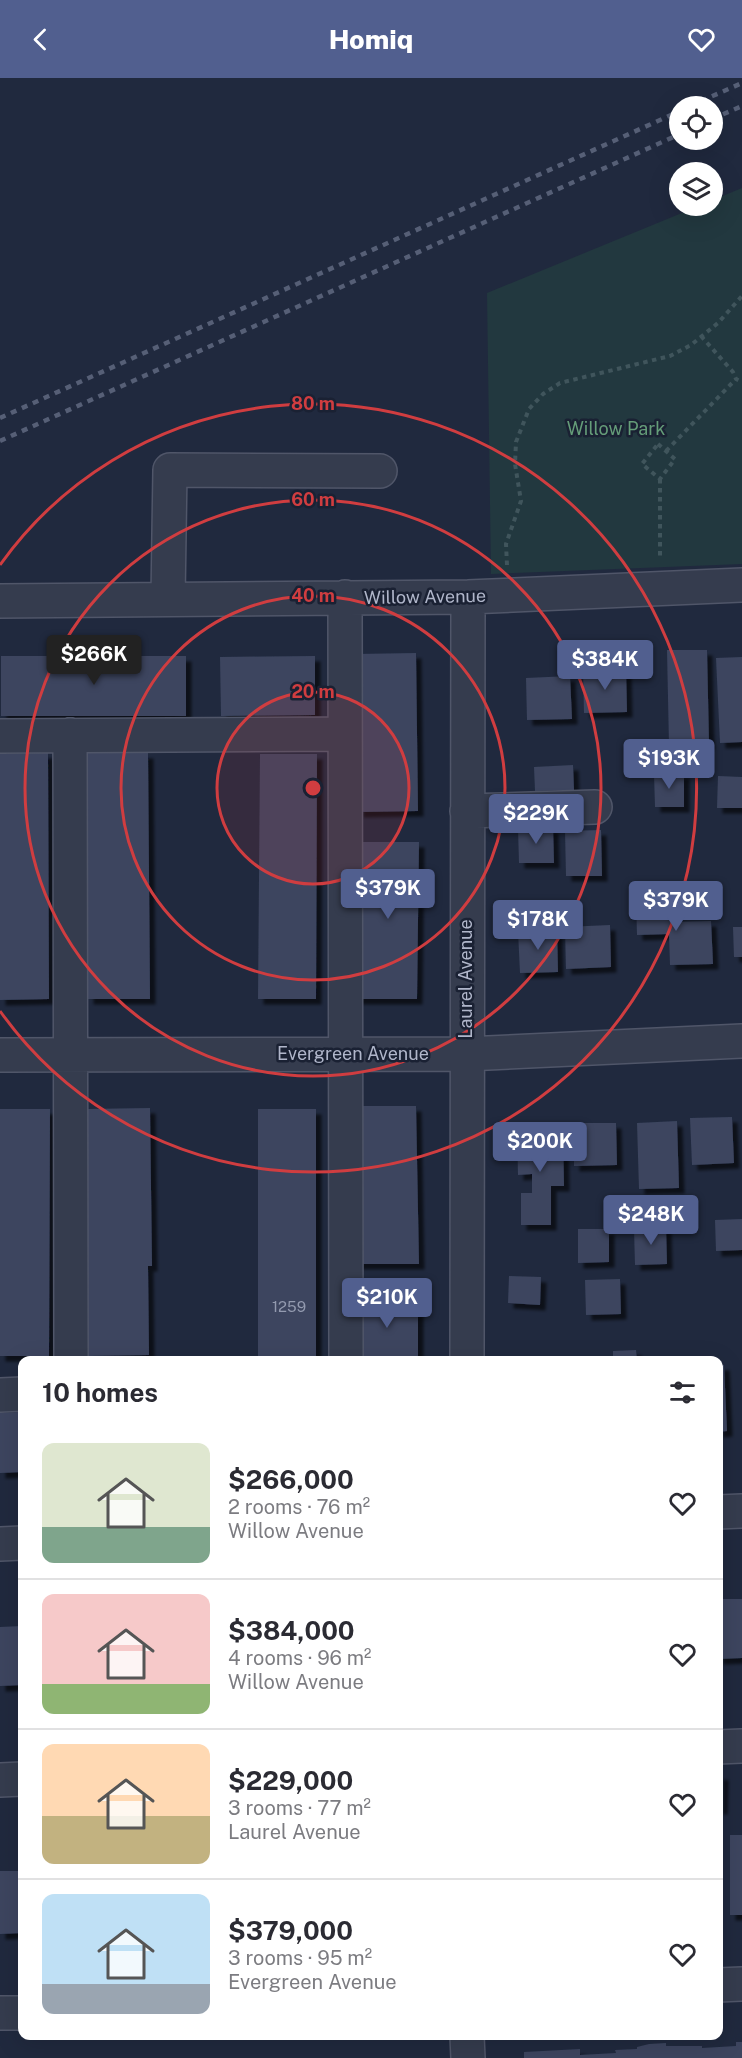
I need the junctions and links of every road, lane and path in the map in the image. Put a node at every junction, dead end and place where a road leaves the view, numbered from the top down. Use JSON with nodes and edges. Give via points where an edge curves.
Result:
{"nodes":[{"id":1,"x":742,"y":296,"type":"edge"},
{"id":2,"x":701,"y":336,"type":"junction"},
{"id":3,"x":735,"y":379,"type":"junction"},
{"id":4,"x":742,"y":382,"type":"edge"},
{"id":5,"x":666,"y":452,"type":"junction"},
{"id":6,"x":380,"y":471,"type":"dead end"},
{"id":7,"x":660,"y":479,"type":"junction"},
{"id":8,"x":742,"y":585,"type":"edge"},
{"id":9,"x":660,"y":589,"type":"junction"},
{"id":10,"x":507,"y":595,"type":"junction"},
{"id":11,"x":345,"y":597,"type":"junction"},
{"id":12,"x":468,"y":597,"type":"junction"},
{"id":13,"x":168,"y":598,"type":"junction"},
{"id":14,"x":0,"y":600,"type":"edge"},
{"id":15,"x":345,"y":734,"type":"junction"},
{"id":16,"x":70,"y":735,"type":"junction"},
{"id":17,"x":0,"y":736,"type":"edge"},
{"id":18,"x":595,"y":807,"type":"dead end"},
{"id":19,"x":467,"y":811,"type":"junction"},
{"id":20,"x":742,"y":1041,"type":"edge"},
{"id":21,"x":346,"y":1054,"type":"junction"},
{"id":22,"x":466,"y":1054,"type":"junction"},
{"id":23,"x":0,"y":1055,"type":"edge"},
{"id":24,"x":71,"y":1055,"type":"junction"},
{"id":25,"x":71,"y":1356,"type":"edge"},
{"id":26,"x":346,"y":1356,"type":"edge"},
{"id":27,"x":467,"y":1356,"type":"edge"},
{"id":28,"x":18,"y":1394,"type":"edge"},
{"id":29,"x":0,"y":1395,"type":"edge"},
{"id":30,"x":742,"y":1511,"type":"edge"},
{"id":31,"x":723,"y":1512,"type":"edge"},
{"id":32,"x":18,"y":1543,"type":"edge"},
{"id":33,"x":0,"y":1544,"type":"edge"},
{"id":34,"x":742,"y":1746,"type":"edge"},
{"id":35,"x":723,"y":1747,"type":"edge"},
{"id":36,"x":18,"y":1779,"type":"edge"},
{"id":37,"x":0,"y":1780,"type":"edge"},
{"id":38,"x":742,"y":1984,"type":"edge"},
{"id":39,"x":723,"y":1985,"type":"edge"},
{"id":40,"x":0,"y":2013,"type":"edge"},
{"id":41,"x":18,"y":2013,"type":"edge"},
{"id":42,"x":467,"y":2040,"type":"edge"},
{"id":43,"x":468,"y":2058,"type":"edge"}],
"edges":[{"from":1,"to":2,"type":"path"},
{"from":2,"to":3,"type":"path"},
{"from":2,"to":10,"type":"path","via":[[670,356],[560,383],[529,409],[516,442],[521,501],[507,544]]},
{"from":3,"to":4,"type":"path"},
{"from":3,"to":5,"type":"path"},
{"from":5,"to":7,"type":"path","via":[[675,459]]},
{"from":5,"to":7,"type":"path","via":[[658,444],[642,464]]},
{"from":6,"to":13,"type":"street","via":[[170,470]]},
{"from":7,"to":9,"type":"path"},
{"from":8,"to":9,"type":"street","name":"Willow Avenue"},
{"from":9,"to":10,"type":"street","name":"Willow Avenue"},
{"from":10,"to":12,"type":"street","name":"Willow Avenue"},
{"from":11,"to":12,"type":"street","name":"Willow Avenue"},
{"from":11,"to":13,"type":"street","name":"Willow Avenue"},
{"from":11,"to":15,"type":"street"},
{"from":12,"to":19,"type":"street","name":"Laurel Avenue"},
{"from":13,"to":14,"type":"street","name":"Willow Avenue"},
{"from":15,"to":16,"type":"street"},
{"from":15,"to":21,"type":"street"},
{"from":16,"to":17,"type":"street"},
{"from":16,"to":24,"type":"street"},
{"from":18,"to":19,"type":"street"},
{"from":19,"to":22,"type":"street","name":"Laurel Avenue"},
{"from":20,"to":22,"type":"street","name":"Evergreen Avenue"},
{"from":21,"to":22,"type":"street","name":"Evergreen Avenue"},
{"from":21,"to":24,"type":"street","name":"Evergreen Avenue"},
{"from":21,"to":26,"type":"street"},
{"from":22,"to":27,"type":"street","name":"Laurel Avenue"},
{"from":23,"to":24,"type":"street","name":"Evergreen Avenue"},
{"from":24,"to":25,"type":"street"},
{"from":28,"to":29,"type":"street"},
{"from":30,"to":31,"type":"street"},
{"from":32,"to":33,"type":"street"},
{"from":34,"to":35,"type":"street"},
{"from":36,"to":37,"type":"street"},
{"from":38,"to":39,"type":"street"},
{"from":40,"to":41,"type":"street"},
{"from":42,"to":43,"type":"street"}]}
